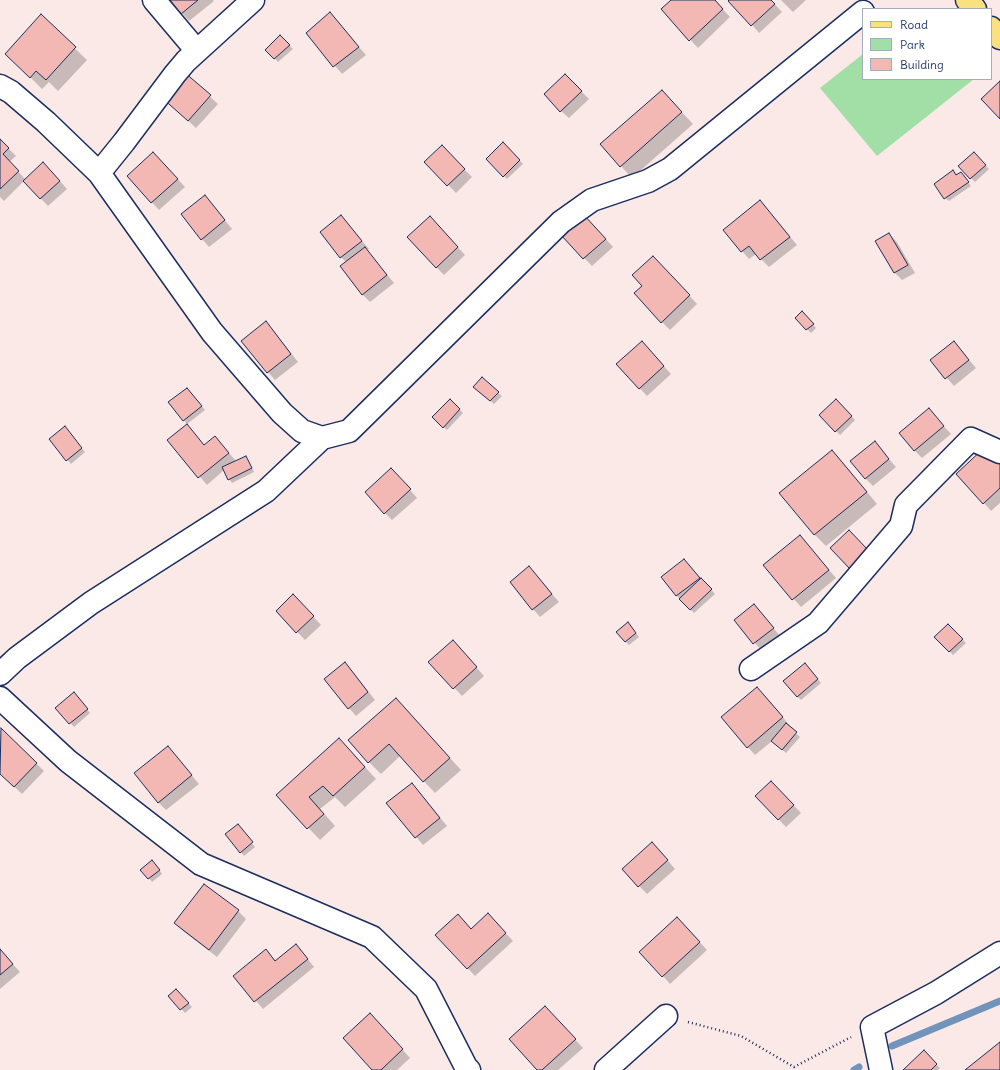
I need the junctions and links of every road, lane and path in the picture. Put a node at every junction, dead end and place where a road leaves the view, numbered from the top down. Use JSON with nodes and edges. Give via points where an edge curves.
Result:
{"nodes":[{"id":1,"x":154,"y":0,"type":"edge"},
{"id":2,"x":253,"y":0,"type":"edge"},
{"id":3,"x":878,"y":0,"type":"edge"},
{"id":4,"x":967,"y":0,"type":"edge"},
{"id":5,"x":867,"y":8,"type":"edge"},
{"id":6,"x":974,"y":8,"type":"edge"},
{"id":7,"x":862,"y":13,"type":"edge"},
{"id":8,"x":992,"y":29,"type":"edge"},
{"id":9,"x":1000,"y":38,"type":"edge"},
{"id":10,"x":197,"y":51,"type":"junction"},
{"id":11,"x":0,"y":86,"type":"edge"},
{"id":12,"x":99,"y":173,"type":"junction"},
{"id":13,"x":322,"y":438,"type":"junction"},
{"id":14,"x":1000,"y":452,"type":"edge"},
{"id":15,"x":751,"y":669,"type":"dead end"},
{"id":16,"x":0,"y":674,"type":"edge"},
{"id":17,"x":0,"y":698,"type":"edge"},
{"id":18,"x":1000,"y":954,"type":"edge"},
{"id":19,"x":666,"y":1016,"type":"joint"},
{"id":20,"x":872,"y":1026,"type":"junction"},
{"id":21,"x":466,"y":1069,"type":"edge"},
{"id":22,"x":606,"y":1070,"type":"edge"},
{"id":23,"x":881,"y":1070,"type":"edge"}],
"edges":[{"from":1,"to":10,"type":"street"},
{"from":2,"to":10,"type":"street"},
{"from":3,"to":5,"type":"street"},
{"from":4,"to":6,"type":"main road"},
{"from":7,"to":13,"type":"street","via":[[670,170],[648,181],[592,200],[561,222],[349,431]]},
{"from":8,"to":9,"type":"main road"},
{"from":10,"to":12,"type":"street","via":[[174,74]]},
{"from":11,"to":12,"type":"street","via":[[40,117]]},
{"from":12,"to":13,"type":"street","via":[[212,332],[282,413],[302,431]]},
{"from":13,"to":16,"type":"street","via":[[266,491],[91,603]]},
{"from":14,"to":15,"type":"street","via":[[971,438],[906,505],[901,526],[818,624]]},
{"from":17,"to":21,"type":"street","via":[[68,761],[201,864],[372,937],[426,988]]},
{"from":18,"to":20,"type":"street","via":[[936,993]]},
{"from":19,"to":20,"type":"path","via":[[740,1036],[794,1067]]},
{"from":19,"to":22,"type":"street"},
{"from":20,"to":23,"type":"street"}]}
